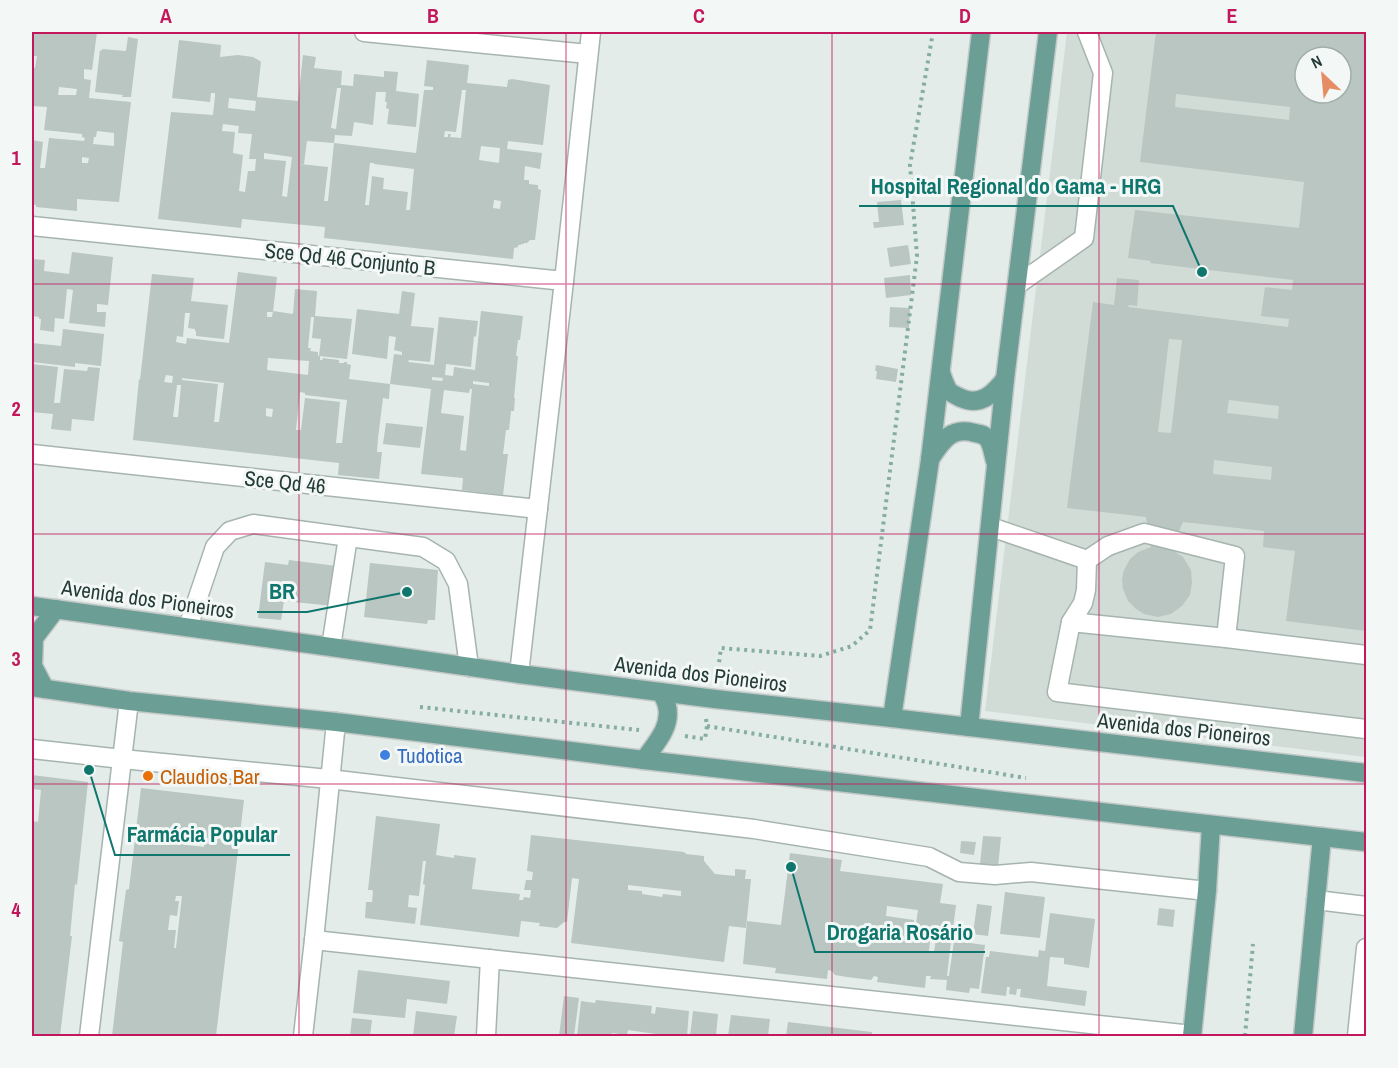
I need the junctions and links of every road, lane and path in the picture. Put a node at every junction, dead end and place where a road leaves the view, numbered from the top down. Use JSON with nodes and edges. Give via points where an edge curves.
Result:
{"nodes":[{"id":1,"x":364,"y":32,"type":"edge"},
{"id":2,"x":591,"y":32,"type":"edge"},
{"id":3,"x":933,"y":32,"type":"edge"},
{"id":4,"x":981,"y":32,"type":"edge"},
{"id":5,"x":1048,"y":32,"type":"edge"},
{"id":6,"x":1087,"y":32,"type":"edge"},
{"id":7,"x":588,"y":54,"type":"junction"},
{"id":8,"x":32,"y":226,"type":"edge"},
{"id":9,"x":564,"y":280,"type":"junction"},
{"id":10,"x":1017,"y":285,"type":"junction"},
{"id":11,"x":941,"y":373,"type":"junction"},
{"id":12,"x":1005,"y":379,"type":"junction"},
{"id":13,"x":32,"y":454,"type":"edge"},
{"id":14,"x":930,"y":460,"type":"junction"},
{"id":15,"x":997,"y":469,"type":"junction"},
{"id":16,"x":538,"y":509,"type":"junction"},
{"id":17,"x":991,"y":527,"type":"junction"},
{"id":18,"x":348,"y":537,"type":"junction"},
{"id":19,"x":1087,"y":560,"type":"junction"},
{"id":20,"x":32,"y":606,"type":"edge"},
{"id":21,"x":56,"y":609,"type":"junction"},
{"id":22,"x":1071,"y":622,"type":"junction"},
{"id":23,"x":188,"y":627,"type":"junction"},
{"id":24,"x":1226,"y":638,"type":"junction"},
{"id":25,"x":331,"y":647,"type":"junction"},
{"id":26,"x":1366,"y":656,"type":"edge"},
{"id":27,"x":469,"y":666,"type":"junction"},
{"id":28,"x":519,"y":674,"type":"junction"},
{"id":29,"x":38,"y":688,"type":"edge"},
{"id":30,"x":662,"y":692,"type":"junction"},
{"id":31,"x":709,"y":698,"type":"junction"},
{"id":32,"x":129,"y":700,"type":"junction"},
{"id":33,"x":892,"y":718,"type":"junction"},
{"id":34,"x":336,"y":722,"type":"junction"},
{"id":35,"x":707,"y":726,"type":"junction"},
{"id":36,"x":969,"y":727,"type":"junction"},
{"id":37,"x":1366,"y":729,"type":"edge"},
{"id":38,"x":664,"y":732,"type":"junction"},
{"id":39,"x":32,"y":749,"type":"edge"},
{"id":40,"x":122,"y":759,"type":"junction"},
{"id":41,"x":644,"y":760,"type":"junction"},
{"id":42,"x":1366,"y":772,"type":"edge"},
{"id":43,"x":330,"y":779,"type":"junction"},
{"id":44,"x":1034,"y":779,"type":"dead end"},
{"id":45,"x":1211,"y":825,"type":"junction"},
{"id":46,"x":1322,"y":837,"type":"junction"},
{"id":47,"x":1366,"y":842,"type":"edge"},
{"id":48,"x":1207,"y":891,"type":"junction"},
{"id":49,"x":1316,"y":900,"type":"junction"},
{"id":50,"x":1366,"y":906,"type":"edge"},
{"id":51,"x":314,"y":940,"type":"junction"},
{"id":52,"x":1253,"y":944,"type":"dead end"},
{"id":53,"x":1366,"y":948,"type":"edge"},
{"id":54,"x":490,"y":959,"type":"junction"},
{"id":55,"x":1137,"y":1033,"type":"edge"},
{"id":56,"x":89,"y":1036,"type":"edge"},
{"id":57,"x":303,"y":1036,"type":"edge"},
{"id":58,"x":486,"y":1036,"type":"edge"},
{"id":59,"x":1192,"y":1036,"type":"edge"},
{"id":60,"x":1245,"y":1036,"type":"edge"},
{"id":61,"x":1303,"y":1036,"type":"edge"},
{"id":62,"x":1357,"y":1036,"type":"edge"}],
"edges":[{"from":1,"to":7,"type":"street"},
{"from":2,"to":7,"type":"street"},
{"from":3,"to":31,"type":"path","via":[[910,165],[917,256],[870,630],[852,646],[820,656],[721,648]]},
{"from":4,"to":11,"type":"main road"},
{"from":5,"to":10,"type":"main road"},
{"from":6,"to":10,"type":"street","via":[[1103,73],[1084,238]]},
{"from":7,"to":9,"type":"street"},
{"from":8,"to":9,"type":"street","name":"Sce Qd 46 Conjunto B"},
{"from":9,"to":16,"type":"street"},
{"from":10,"to":12,"type":"main road"},
{"from":11,"to":12,"type":"main road","via":[[949,391],[966,400],[986,398]]},
{"from":11,"to":14,"type":"main road"},
{"from":12,"to":15,"type":"main road"},
{"from":13,"to":16,"type":"street","name":"Sce Qd 46"},
{"from":14,"to":15,"type":"main road","via":[[953,433],[970,431],[988,439]]},
{"from":14,"to":33,"type":"main road"},
{"from":15,"to":17,"type":"main road"},
{"from":16,"to":28,"type":"street"},
{"from":17,"to":19,"type":"street"},
{"from":17,"to":36,"type":"main road"},
{"from":18,"to":23,"type":"street","via":[[253,524],[230,531],[215,547]]},
{"from":18,"to":25,"type":"street"},
{"from":18,"to":27,"type":"street","via":[[423,547],[446,561],[458,584]]},
{"from":19,"to":22,"type":"street","via":[[1083,603]]},
{"from":19,"to":24,"type":"street","via":[[1108,546],[1144,533],[1235,556]]},
{"from":20,"to":21,"type":"main road","name":"Avenida dos Pioneiros"},
{"from":21,"to":23,"type":"main road","name":"Avenida dos Pioneiros"},
{"from":21,"to":29,"type":"main road","via":[[34,638],[33,666]]},
{"from":22,"to":24,"type":"street"},
{"from":22,"to":37,"type":"street","via":[[1057,692]]},
{"from":23,"to":25,"type":"main road","name":"Avenida dos Pioneiros"},
{"from":24,"to":26,"type":"street"},
{"from":25,"to":27,"type":"main road","name":"Avenida dos Pioneiros"},
{"from":27,"to":28,"type":"main road","name":"Avenida dos Pioneiros"},
{"from":28,"to":30,"type":"main road","name":"Avenida dos Pioneiros"},
{"from":29,"to":32,"type":"main road"},
{"from":30,"to":31,"type":"main road","name":"Avenida dos Pioneiros"},
{"from":30,"to":38,"type":"main road","via":[[667,707]]},
{"from":31,"to":33,"type":"main road","name":"Avenida dos Pioneiros"},
{"from":31,"to":35,"type":"path"},
{"from":32,"to":34,"type":"main road"},
{"from":32,"to":40,"type":"street"},
{"from":33,"to":36,"type":"main road","name":"Avenida dos Pioneiros"},
{"from":34,"to":41,"type":"main road"},
{"from":34,"to":43,"type":"street"},
{"from":35,"to":38,"type":"path","via":[[705,740]]},
{"from":35,"to":44,"type":"path"},
{"from":36,"to":42,"type":"main road","name":"Avenida dos Pioneiros"},
{"from":38,"to":41,"type":"main road"},
{"from":39,"to":40,"type":"street"},
{"from":40,"to":43,"type":"street"},
{"from":40,"to":56,"type":"street"},
{"from":41,"to":45,"type":"main road"},
{"from":43,"to":48,"type":"street","via":[[754,829],[928,857],[959,872],[1031,872]]},
{"from":43,"to":51,"type":"street"},
{"from":45,"to":46,"type":"main road"},
{"from":45,"to":48,"type":"main road"},
{"from":46,"to":47,"type":"main road"},
{"from":46,"to":49,"type":"main road"},
{"from":48,"to":59,"type":"main road"},
{"from":49,"to":50,"type":"street"},
{"from":49,"to":61,"type":"main road"},
{"from":51,"to":54,"type":"street"},
{"from":51,"to":57,"type":"street"},
{"from":52,"to":60,"type":"path"},
{"from":53,"to":62,"type":"street"},
{"from":54,"to":55,"type":"street"},
{"from":54,"to":58,"type":"street"},
{"from":55,"to":59,"type":"street"}]}
